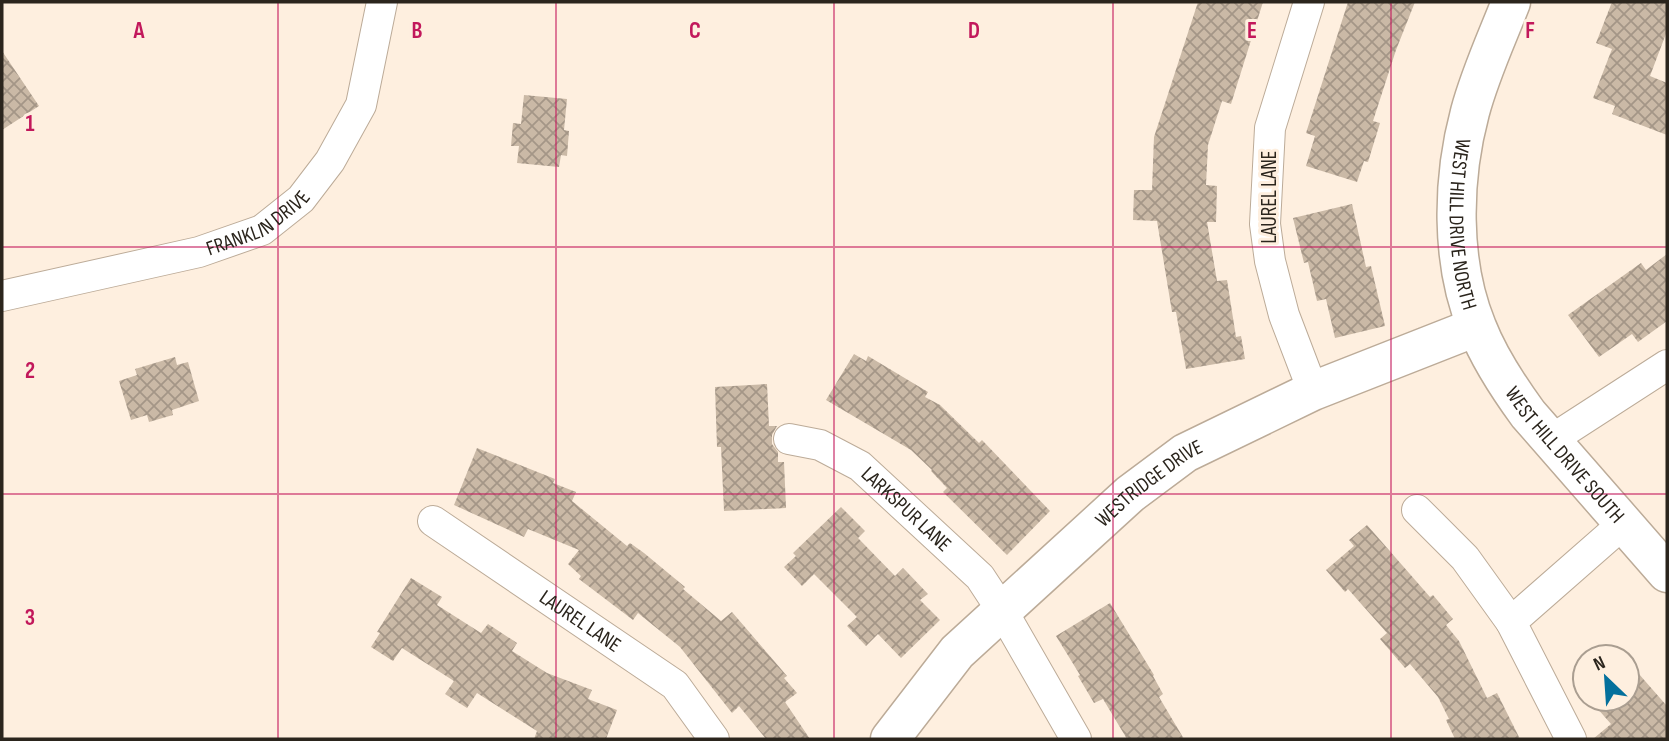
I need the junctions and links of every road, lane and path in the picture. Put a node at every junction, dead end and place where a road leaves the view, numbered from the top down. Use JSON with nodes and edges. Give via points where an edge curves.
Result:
{"nodes":[{"id":1,"x":382,"y":2,"type":"edge"},
{"id":2,"x":1310,"y":2,"type":"edge"},
{"id":3,"x":1511,"y":2,"type":"edge"},
{"id":4,"x":2,"y":296,"type":"edge"},
{"id":5,"x":1476,"y":327,"type":"junction"},
{"id":6,"x":1667,"y":365,"type":"edge"},
{"id":7,"x":1313,"y":391,"type":"junction"},
{"id":8,"x":789,"y":439,"type":"dead end"},
{"id":9,"x":1551,"y":440,"type":"junction"},
{"id":10,"x":1417,"y":510,"type":"dead end"},
{"id":11,"x":433,"y":520,"type":"dead end"},
{"id":12,"x":1624,"y":523,"type":"junction"},
{"id":13,"x":1667,"y":573,"type":"edge"},
{"id":14,"x":1003,"y":612,"type":"junction"},
{"id":15,"x":1511,"y":622,"type":"junction"},
{"id":16,"x":713,"y":739,"type":"edge"},
{"id":17,"x":890,"y":739,"type":"edge"},
{"id":18,"x":1076,"y":739,"type":"edge"},
{"id":19,"x":1571,"y":739,"type":"edge"}],
"edges":[{"from":1,"to":4,"type":"street","name":"FRANKLIN DRIVE","via":[[361,106],[301,200],[262,230],[199,252]]},
{"from":2,"to":7,"type":"street","name":"LAUREL LANE","via":[[1270,128],[1265,224],[1284,315]]},
{"from":3,"to":5,"type":"street","name":"WEST HILL DRIVE NORTH","via":[[1470,111],[1458,169],[1456,219],[1462,276]]},
{"from":5,"to":7,"type":"street","name":"WESTRIDGE DRIVE"},
{"from":5,"to":9,"type":"street","name":"WEST HILL DRIVE SOUTH","via":[[1511,391]]},
{"from":6,"to":9,"type":"street"},
{"from":7,"to":14,"type":"street","name":"WESTRIDGE DRIVE","via":[[1185,453],[1130,494]]},
{"from":8,"to":14,"type":"street","name":"LARKSPUR LANE","via":[[820,445],[860,466],[980,577]]},
{"from":9,"to":12,"type":"street","name":"WEST HILL DRIVE SOUTH"},
{"from":10,"to":15,"type":"street","via":[[1465,558]]},
{"from":11,"to":16,"type":"street","name":"LAUREL LANE","via":[[675,685]]},
{"from":12,"to":13,"type":"street","name":"WEST HILL DRIVE SOUTH"},
{"from":12,"to":15,"type":"street"},
{"from":14,"to":17,"type":"street","name":"WESTRIDGE DRIVE","via":[[957,652]]},
{"from":14,"to":18,"type":"street","name":"LARKSPUR LANE"},
{"from":15,"to":19,"type":"street"}]}
